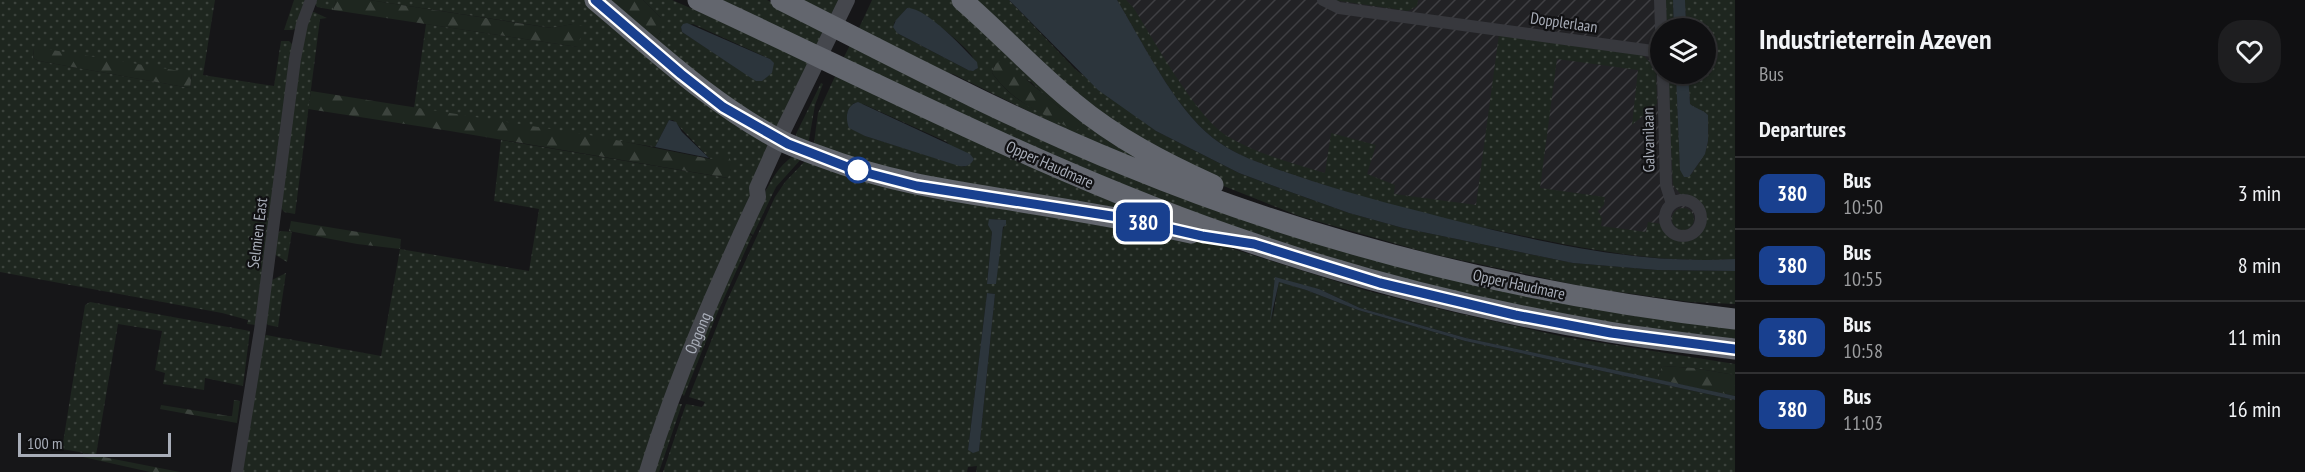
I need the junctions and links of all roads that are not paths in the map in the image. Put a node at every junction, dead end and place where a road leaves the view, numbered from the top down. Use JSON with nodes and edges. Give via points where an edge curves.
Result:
{"nodes":[{"id":1,"x":311,"y":0,"type":"edge"},
{"id":2,"x":595,"y":0,"type":"edge"},
{"id":3,"x":698,"y":0,"type":"edge"},
{"id":4,"x":781,"y":0,"type":"edge"},
{"id":5,"x":962,"y":0,"type":"edge"},
{"id":6,"x":1323,"y":0,"type":"edge"},
{"id":7,"x":1660,"y":0,"type":"edge"},
{"id":8,"x":850,"y":5,"type":"edge"},
{"id":9,"x":1661,"y":18,"type":"edge"},
{"id":10,"x":1650,"y":51,"type":"edge"},
{"id":11,"x":1663,"y":84,"type":"edge"},
{"id":12,"x":783,"y":142,"type":"junction"},
{"id":13,"x":1213,"y":192,"type":"junction"},
{"id":14,"x":1672,"y":204,"type":"dead end"},
{"id":15,"x":1203,"y":231,"type":"junction"},
{"id":16,"x":1735,"y":314,"type":"edge"},
{"id":17,"x":1695,"y":315,"type":"junction"},
{"id":18,"x":1735,"y":319,"type":"edge"},
{"id":19,"x":1706,"y":345,"type":"junction"},
{"id":20,"x":1735,"y":349,"type":"edge"},
{"id":21,"x":1735,"y":354,"type":"edge"},
{"id":22,"x":237,"y":472,"type":"edge"},
{"id":23,"x":647,"y":472,"type":"edge"}],
"edges":[{"from":1,"to":22,"type":"street","name":"Selmien East","via":[[295,59],[260,330]]},
{"from":2,"to":12,"type":"highway","via":[[723,107]]},
{"from":3,"to":15,"type":"highway","name":"Opper Haudmare","via":[[1030,156]]},
{"from":4,"to":13,"type":"highway","name":"Opper Haudmare","via":[[1015,116],[1124,165]]},
{"from":5,"to":13,"type":"highway","via":[[1074,103],[1109,129]]},
{"from":6,"to":10,"type":"street","name":"Dopplerlaan","via":[[1339,8]]},
{"from":7,"to":9,"type":"street"},
{"from":8,"to":12,"type":"main road","name":"Opgong"},
{"from":11,"to":14,"type":"street","name":"Galvanilaan","via":[[1665,184]]},
{"from":12,"to":15,"type":"highway","via":[[855,170],[908,183]]},
{"from":12,"to":23,"type":"main road","name":"Opgong","via":[[757,188],[758,197],[701,323]]},
{"from":13,"to":17,"type":"highway","name":"Opper Haudmare","via":[[1276,220],[1353,244],[1537,289]]},
{"from":15,"to":19,"type":"highway","name":"Opper Haudmare","via":[[1380,283],[1515,315]]},
{"from":16,"to":17,"type":"highway"},
{"from":17,"to":18,"type":"highway","name":"Opper Haudmare"},
{"from":19,"to":20,"type":"highway","name":"Opper Haudmare"},
{"from":19,"to":21,"type":"highway"}]}
